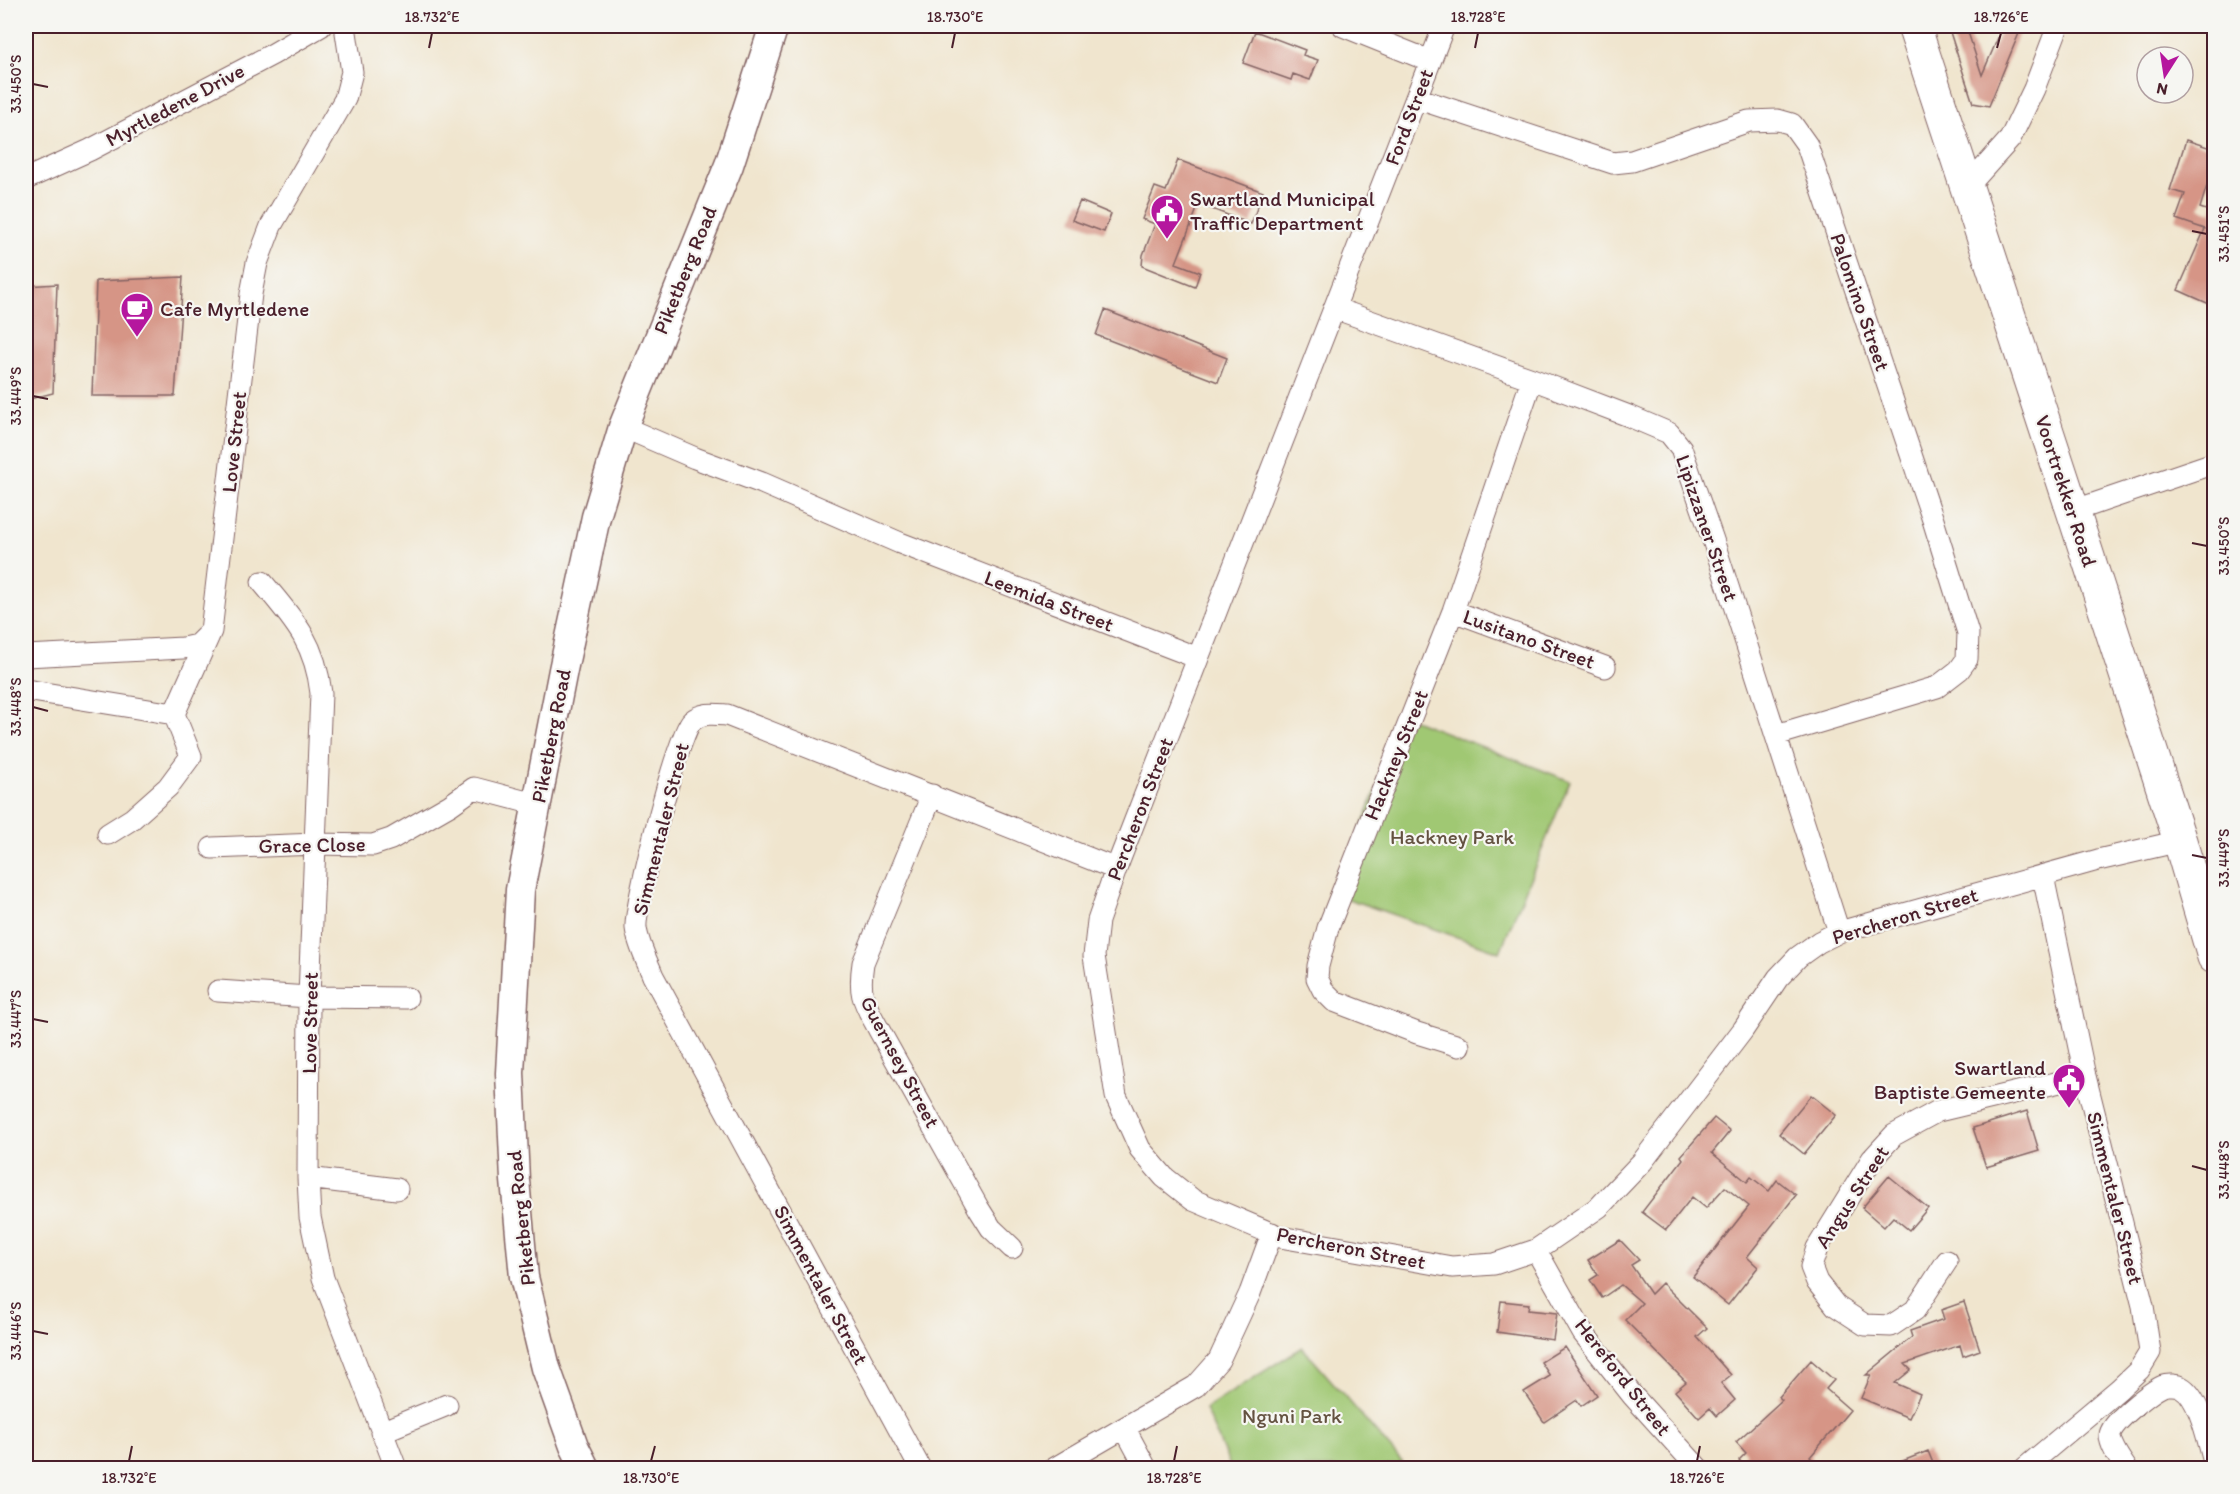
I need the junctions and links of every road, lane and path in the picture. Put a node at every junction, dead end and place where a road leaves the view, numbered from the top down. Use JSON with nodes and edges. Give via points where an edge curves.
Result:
{"nodes":[{"id":1,"x":321,"y":26,"type":"edge"},
{"id":2,"x":345,"y":26,"type":"edge"},
{"id":3,"x":774,"y":26,"type":"edge"},
{"id":4,"x":1343,"y":26,"type":"edge"},
{"id":5,"x":1444,"y":26,"type":"edge"},
{"id":6,"x":1914,"y":26,"type":"edge"},
{"id":7,"x":2058,"y":26,"type":"edge"},
{"id":8,"x":1430,"y":61,"type":"junction"},
{"id":9,"x":1416,"y":98,"type":"junction"},
{"id":10,"x":26,"y":179,"type":"edge"},
{"id":11,"x":1967,"y":187,"type":"junction"},
{"id":12,"x":1334,"y":308,"type":"junction"},
{"id":13,"x":1532,"y":379,"type":"junction"},
{"id":14,"x":623,"y":427,"type":"junction"},
{"id":15,"x":2214,"y":463,"type":"edge"},
{"id":16,"x":2073,"y":511,"type":"junction"},
{"id":17,"x":262,"y":582,"type":"dead end"},
{"id":18,"x":1453,"y":611,"type":"junction"},
{"id":19,"x":211,"y":631,"type":"junction"},
{"id":20,"x":26,"y":656,"type":"edge"},
{"id":21,"x":1198,"y":658,"type":"junction"},
{"id":22,"x":1605,"y":668,"type":"dead end"},
{"id":23,"x":26,"y":690,"type":"edge"},
{"id":24,"x":174,"y":714,"type":"junction"},
{"id":25,"x":1776,"y":735,"type":"junction"},
{"id":26,"x":932,"y":795,"type":"junction"},
{"id":27,"x":538,"y":805,"type":"junction"},
{"id":28,"x":108,"y":834,"type":"dead end"},
{"id":29,"x":2180,"y":841,"type":"junction"},
{"id":30,"x":316,"y":844,"type":"junction"},
{"id":31,"x":212,"y":848,"type":"dead end"},
{"id":32,"x":1116,"y":869,"type":"junction"},
{"id":33,"x":2043,"y":876,"type":"junction"},
{"id":34,"x":1839,"y":932,"type":"junction"},
{"id":35,"x":2214,"y":957,"type":"edge"},
{"id":36,"x":218,"y":991,"type":"dead end"},
{"id":37,"x":309,"y":997,"type":"junction"},
{"id":38,"x":407,"y":998,"type":"dead end"},
{"id":39,"x":1459,"y":1046,"type":"dead end"},
{"id":40,"x":2085,"y":1076,"type":"junction"},
{"id":41,"x":308,"y":1178,"type":"junction"},
{"id":42,"x":397,"y":1189,"type":"dead end"},
{"id":43,"x":1272,"y":1233,"type":"junction"},
{"id":44,"x":1012,"y":1248,"type":"dead end"},
{"id":45,"x":1536,"y":1250,"type":"junction"},
{"id":46,"x":1947,"y":1261,"type":"dead end"},
{"id":47,"x":447,"y":1405,"type":"dead end"},
{"id":48,"x":1125,"y":1429,"type":"junction"},
{"id":49,"x":381,"y":1432,"type":"junction"},
{"id":50,"x":2214,"y":1462,"type":"edge"},
{"id":51,"x":396,"y":1468,"type":"edge"},
{"id":52,"x":585,"y":1468,"type":"edge"},
{"id":53,"x":920,"y":1468,"type":"edge"},
{"id":54,"x":1055,"y":1468,"type":"edge"},
{"id":55,"x":1146,"y":1468,"type":"edge"},
{"id":56,"x":1698,"y":1468,"type":"edge"},
{"id":57,"x":2025,"y":1468,"type":"edge"},
{"id":58,"x":2126,"y":1468,"type":"edge"}],
"edges":[{"from":1,"to":10,"type":"street","name":"Myrtledene Drive","via":[[90,150]]},
{"from":2,"to":19,"type":"street","name":"Love Street","via":[[352,72],[345,99],[271,226],[257,263]]},
{"from":3,"to":14,"type":"street","name":"Piketberg Road","via":[[729,165]]},
{"from":4,"to":8,"type":"street"},
{"from":5,"to":8,"type":"street","name":"Ford Street"},
{"from":6,"to":11,"type":"main road","name":"Voortrekker Road"},
{"from":7,"to":11,"type":"street","via":[[2010,139]]},
{"from":8,"to":9,"type":"street","name":"Ford Street"},
{"from":9,"to":12,"type":"street","name":"Ford Street"},
{"from":9,"to":25,"type":"street","name":"Palomino Street","via":[[1613,163],[1632,161],[1749,121],[1778,120],[1791,124],[1807,145],[1933,520],[1968,633],[1967,659],[1937,687]]},
{"from":11,"to":16,"type":"main road","name":"Voortrekker Road"},
{"from":12,"to":13,"type":"street","name":"Lipizzaner Street"},
{"from":12,"to":21,"type":"street","name":"Percheron Street"},
{"from":13,"to":18,"type":"street","name":"Hackney Street"},
{"from":13,"to":25,"type":"street","name":"Lipizzaner Street","via":[[1669,433],[1680,448]]},
{"from":14,"to":21,"type":"street","name":"Leemida Street","via":[[900,543]]},
{"from":14,"to":27,"type":"street","name":"Piketberg Road","via":[[596,517]]},
{"from":15,"to":16,"type":"street"},
{"from":16,"to":29,"type":"main road","name":"Voortrekker Road"},
{"from":17,"to":30,"type":"street","name":"Love Street","via":[[305,637],[318,668],[321,693]]},
{"from":18,"to":22,"type":"street","name":"Lusitano Street"},
{"from":18,"to":39,"type":"street","name":"Hackney Street","via":[[1328,928],[1317,978],[1323,990],[1342,1005]]},
{"from":19,"to":20,"type":"street","via":[[197,645],[183,648]]},
{"from":19,"to":24,"type":"street","name":"Love Street"},
{"from":21,"to":32,"type":"street","name":"Percheron Street"},
{"from":23,"to":24,"type":"street"},
{"from":24,"to":28,"type":"street","via":[[191,756],[168,787]]},
{"from":25,"to":34,"type":"street","name":"Lipizzaner Street"},
{"from":26,"to":32,"type":"street","name":"Simmentaler Street"},
{"from":26,"to":44,"type":"street","name":"Guernsey Street","via":[[863,963],[860,984],[874,1021],[979,1209],[991,1228]]},
{"from":26,"to":53,"type":"street","name":"Simmentaler Street","via":[[727,715],[704,714],[686,728],[675,762],[639,897],[636,928],[653,976]]},
{"from":27,"to":30,"type":"street","name":"Grace Close","via":[[474,788],[392,839],[373,845]]},
{"from":27,"to":52,"type":"street","name":"Piketberg Road","via":[[520,890],[510,1073],[515,1180],[525,1277],[546,1368]]},
{"from":29,"to":33,"type":"street","name":"Percheron Street"},
{"from":29,"to":35,"type":"main road","name":"Voortrekker Road"},
{"from":30,"to":31,"type":"street","name":"Grace Close"},
{"from":30,"to":37,"type":"street","name":"Love Street"},
{"from":32,"to":43,"type":"street","name":"Percheron Street","via":[[1098,921],[1094,956],[1116,1096],[1140,1149],[1164,1177],[1193,1200]]},
{"from":33,"to":34,"type":"street","name":"Percheron Street"},
{"from":33,"to":40,"type":"street","name":"Simmentaler Street"},
{"from":34,"to":45,"type":"street","name":"Percheron Street","via":[[1798,957],[1778,978],[1628,1177],[1599,1207]]},
{"from":36,"to":37,"type":"street"},
{"from":37,"to":38,"type":"street"},
{"from":37,"to":41,"type":"street","name":"Love Street"},
{"from":40,"to":46,"type":"street","name":"Angus Street","via":[[1938,1111],[1894,1135],[1872,1159],[1816,1248],[1811,1267],[1817,1282],[1836,1306],[1865,1325],[1891,1326],[1915,1310]]},
{"from":40,"to":57,"type":"street","name":"Simmentaler Street","via":[[2143,1306],[2150,1352],[2139,1370],[2119,1389]]},
{"from":41,"to":42,"type":"street"},
{"from":41,"to":49,"type":"street","name":"Love Street","via":[[310,1217],[323,1278]]},
{"from":43,"to":45,"type":"street","name":"Percheron Street","via":[[1367,1254],[1452,1267],[1494,1264]]},
{"from":43,"to":48,"type":"street","via":[[1219,1360],[1196,1386]]},
{"from":45,"to":56,"type":"street","name":"Hereford Street","via":[[1583,1333]]},
{"from":47,"to":49,"type":"street"},
{"from":48,"to":54,"type":"street"},
{"from":48,"to":55,"type":"street"},
{"from":49,"to":51,"type":"street","name":"Love Street"},
{"from":50,"to":58,"type":"street","via":[[2200,1412],[2189,1393],[2181,1386],[2164,1386],[2112,1428],[2114,1448]]}]}
